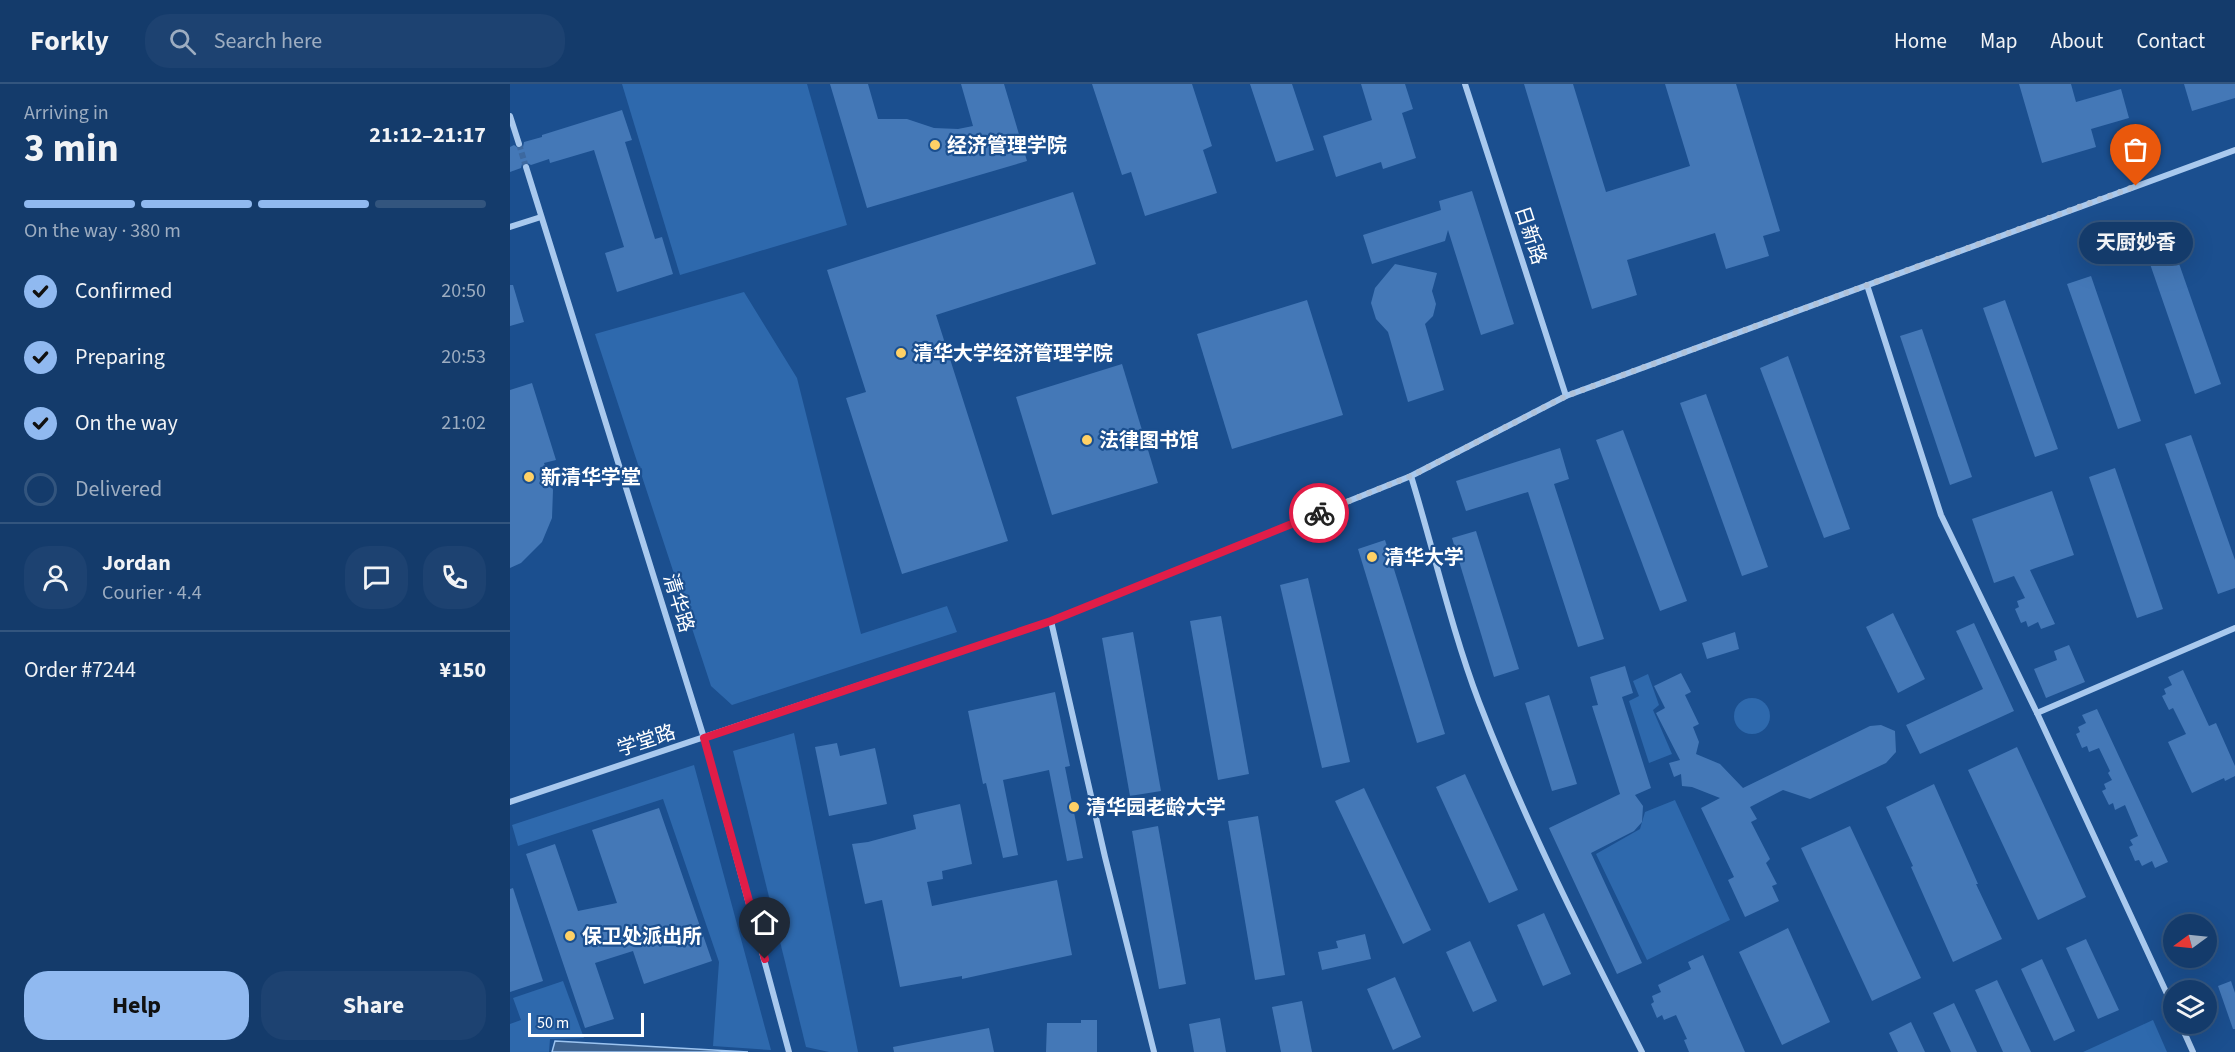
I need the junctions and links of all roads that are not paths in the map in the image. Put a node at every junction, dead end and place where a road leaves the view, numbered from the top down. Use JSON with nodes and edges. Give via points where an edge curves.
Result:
{"nodes":[{"id":1,"x":1465,"y":84,"type":"edge"},
{"id":2,"x":510,"y":116,"type":"edge"},
{"id":3,"x":519,"y":144,"type":"tunnel mouth"},
{"id":4,"x":2235,"y":150,"type":"edge"},
{"id":5,"x":526,"y":167,"type":"tunnel mouth"},
{"id":6,"x":541,"y":217,"type":"junction"},
{"id":7,"x":510,"y":226,"type":"edge"},
{"id":8,"x":1867,"y":285,"type":"junction"},
{"id":9,"x":1566,"y":396,"type":"junction"},
{"id":10,"x":1411,"y":476,"type":"junction"},
{"id":11,"x":1051,"y":621,"type":"junction"},
{"id":12,"x":2235,"y":628,"type":"edge"},
{"id":13,"x":2037,"y":713,"type":"junction"},
{"id":14,"x":704,"y":738,"type":"junction"},
{"id":15,"x":510,"y":802,"type":"edge"},
{"id":16,"x":2163,"y":985,"type":"edge"},
{"id":17,"x":2185,"y":1034,"type":"edge"},
{"id":18,"x":788,"y":1049,"type":"edge"},
{"id":19,"x":1154,"y":1052,"type":"edge"},
{"id":20,"x":1642,"y":1052,"type":"edge"},
{"id":21,"x":2193,"y":1052,"type":"edge"}],
"edges":[{"from":1,"to":9,"type":"street","name":"日新路"},
{"from":2,"to":3,"type":"street"},
{"from":4,"to":8,"type":"street","name":"学堂路"},
{"from":5,"to":6,"type":"street","name":"清华路"},
{"from":6,"to":7,"type":"street"},
{"from":6,"to":14,"type":"street","name":"清华路"},
{"from":8,"to":9,"type":"street","name":"学堂路"},
{"from":8,"to":13,"type":"street","via":[[1941,515]]},
{"from":9,"to":10,"type":"street","name":"学堂路"},
{"from":10,"to":11,"type":"street","name":"学堂路"},
{"from":10,"to":20,"type":"street","via":[[1461,653],[1479,702],[1556,879]]},
{"from":11,"to":14,"type":"street","name":"学堂路"},
{"from":11,"to":19,"type":"street"},
{"from":12,"to":13,"type":"street"},
{"from":13,"to":16,"type":"street"},
{"from":14,"to":15,"type":"street","name":"学堂路"},
{"from":14,"to":18,"type":"street","name":"清华路"},
{"from":17,"to":21,"type":"street"}]}
